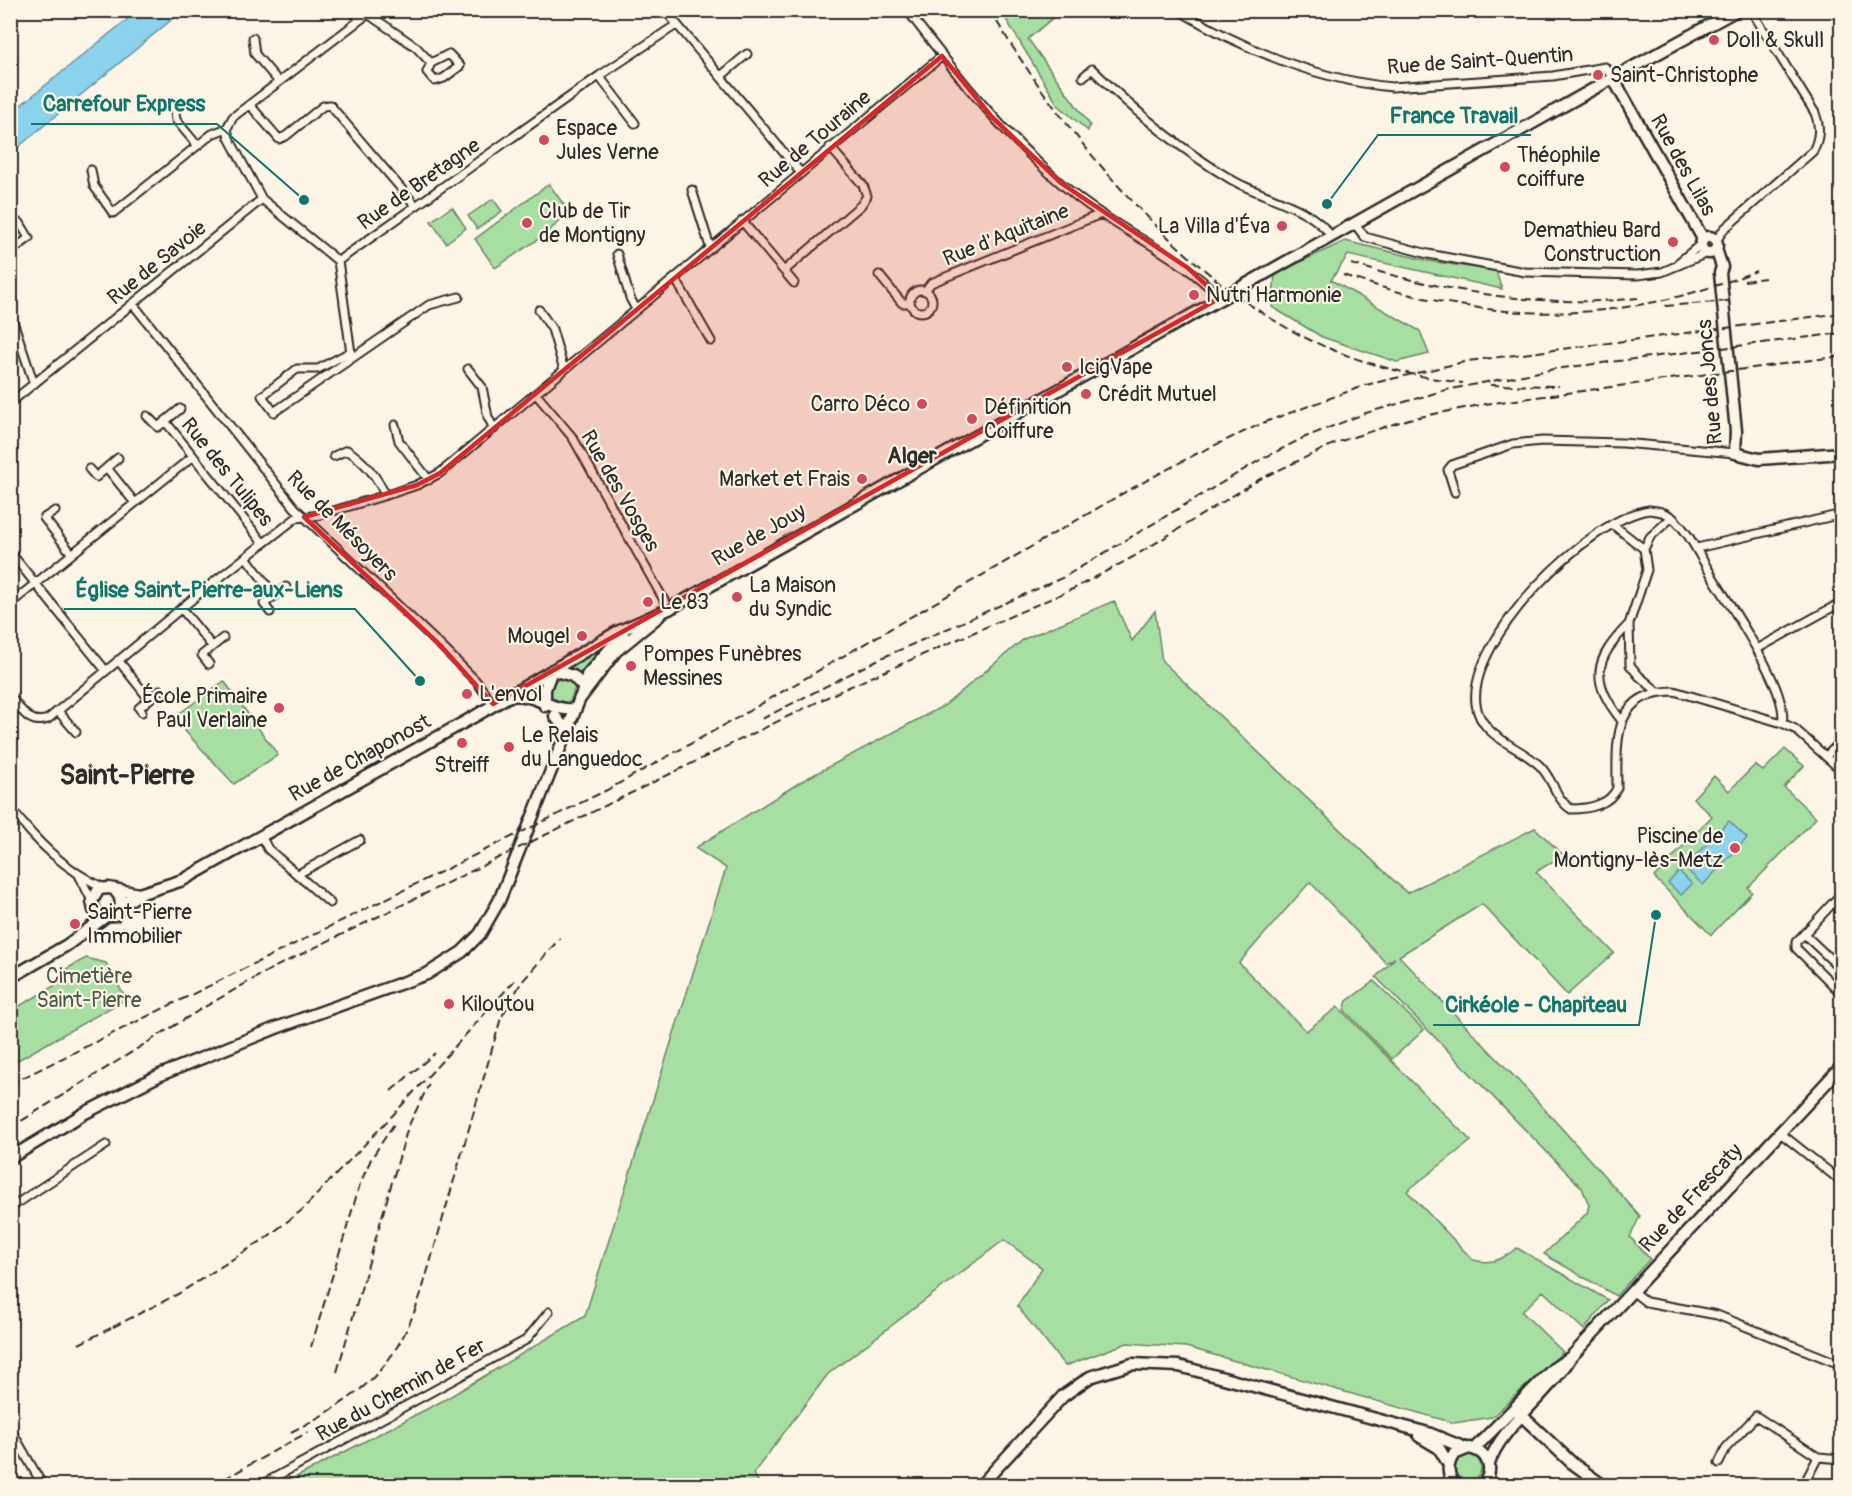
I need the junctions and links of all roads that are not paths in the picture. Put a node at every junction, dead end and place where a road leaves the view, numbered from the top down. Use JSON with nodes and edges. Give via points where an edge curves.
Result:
{"nodes":[{"id":1,"x":352,"y":10,"type":"edge"},
{"id":2,"x":665,"y":10,"type":"edge"},
{"id":3,"x":907,"y":10,"type":"edge"},
{"id":4,"x":1178,"y":10,"type":"edge"},
{"id":5,"x":1737,"y":10,"type":"edge"},
{"id":6,"x":1751,"y":10,"type":"edge"},
{"id":7,"x":371,"y":12,"type":"edge"},
{"id":8,"x":1715,"y":16,"type":"edge"},
{"id":9,"x":360,"y":20,"type":"junction"},
{"id":10,"x":676,"y":25,"type":"junction"},
{"id":11,"x":253,"y":38,"type":"dead end"},
{"id":12,"x":747,"y":54,"type":"dead end"},
{"id":13,"x":942,"y":56,"type":"junction"},
{"id":14,"x":431,"y":63,"type":"junction"},
{"id":15,"x":598,"y":76,"type":"junction"},
{"id":16,"x":721,"y":76,"type":"junction"},
{"id":17,"x":1083,"y":77,"type":"dead end"},
{"id":18,"x":1612,"y":78,"type":"junction"},
{"id":19,"x":279,"y":82,"type":"junction"},
{"id":20,"x":174,"y":103,"type":"dead end"},
{"id":21,"x":250,"y":105,"type":"junction"},
{"id":22,"x":635,"y":123,"type":"dead end"},
{"id":23,"x":227,"y":128,"type":"junction"},
{"id":24,"x":197,"y":145,"type":"junction"},
{"id":25,"x":830,"y":147,"type":"junction"},
{"id":26,"x":92,"y":170,"type":"dead end"},
{"id":27,"x":800,"y":172,"type":"junction"},
{"id":28,"x":692,"y":190,"type":"dead end"},
{"id":29,"x":262,"y":199,"type":"junction"},
{"id":30,"x":416,"y":206,"type":"junction"},
{"id":31,"x":1101,"y":214,"type":"junction"},
{"id":32,"x":742,"y":221,"type":"junction"},
{"id":33,"x":1354,"y":223,"type":"junction"},
{"id":34,"x":10,"y":230,"type":"edge"},
{"id":35,"x":1331,"y":236,"type":"junction"},
{"id":36,"x":710,"y":247,"type":"junction"},
{"id":37,"x":1709,"y":247,"type":"junction"},
{"id":38,"x":10,"y":252,"type":"edge"},
{"id":39,"x":617,"y":254,"type":"dead end"},
{"id":40,"x":338,"y":261,"type":"junction"},
{"id":41,"x":784,"y":271,"type":"junction"},
{"id":42,"x":879,"y":275,"type":"dead end"},
{"id":43,"x":675,"y":278,"type":"junction"},
{"id":44,"x":794,"y":284,"type":"dead end"},
{"id":45,"x":925,"y":291,"type":"junction"},
{"id":46,"x":459,"y":297,"type":"dead end"},
{"id":47,"x":1220,"y":298,"type":"junction"},
{"id":48,"x":910,"y":303,"type":"junction"},
{"id":49,"x":133,"y":304,"type":"junction"},
{"id":50,"x":636,"y":309,"type":"junction"},
{"id":51,"x":539,"y":310,"type":"dead end"},
{"id":52,"x":10,"y":312,"type":"edge"},
{"id":53,"x":711,"y":341,"type":"dead end"},
{"id":54,"x":351,"y":354,"type":"junction"},
{"id":55,"x":318,"y":369,"type":"junction"},
{"id":56,"x":468,"y":369,"type":"dead end"},
{"id":57,"x":564,"y":370,"type":"junction"},
{"id":58,"x":326,"y":376,"type":"junction"},
{"id":59,"x":34,"y":384,"type":"junction"},
{"id":60,"x":536,"y":394,"type":"junction"},
{"id":61,"x":10,"y":403,"type":"edge"},
{"id":62,"x":180,"y":409,"type":"dead end"},
{"id":63,"x":147,"y":416,"type":"dead end"},
{"id":64,"x":165,"y":422,"type":"junction"},
{"id":65,"x":394,"y":425,"type":"dead end"},
{"id":66,"x":494,"y":429,"type":"junction"},
{"id":67,"x":1735,"y":453,"type":"junction"},
{"id":68,"x":1842,"y":453,"type":"edge"},
{"id":69,"x":334,"y":456,"type":"dead end"},
{"id":70,"x":192,"y":457,"type":"junction"},
{"id":71,"x":118,"y":459,"type":"dead end"},
{"id":72,"x":107,"y":468,"type":"junction"},
{"id":73,"x":89,"y":469,"type":"dead end"},
{"id":74,"x":429,"y":480,"type":"junction"},
{"id":75,"x":1455,"y":492,"type":"dead end"},
{"id":76,"x":385,"y":495,"type":"junction"},
{"id":77,"x":135,"y":503,"type":"junction"},
{"id":78,"x":55,"y":511,"type":"dead end"},
{"id":79,"x":1842,"y":514,"type":"edge"},
{"id":80,"x":304,"y":517,"type":"junction"},
{"id":81,"x":1672,"y":517,"type":"junction"},
{"id":82,"x":1612,"y":524,"type":"junction"},
{"id":83,"x":263,"y":543,"type":"junction"},
{"id":84,"x":1697,"y":548,"type":"junction"},
{"id":85,"x":1644,"y":549,"type":"junction"},
{"id":86,"x":10,"y":552,"type":"edge"},
{"id":87,"x":72,"y":554,"type":"junction"},
{"id":88,"x":246,"y":557,"type":"junction"},
{"id":89,"x":36,"y":583,"type":"junction"},
{"id":90,"x":286,"y":587,"type":"dead end"},
{"id":91,"x":275,"y":596,"type":"junction"},
{"id":92,"x":10,"y":604,"type":"edge"},
{"id":93,"x":1842,"y":605,"type":"edge"},
{"id":94,"x":181,"y":609,"type":"junction"},
{"id":95,"x":669,"y":609,"type":"junction"},
{"id":96,"x":270,"y":612,"type":"dead end"},
{"id":97,"x":640,"y":620,"type":"junction"},
{"id":98,"x":1629,"y":624,"type":"junction"},
{"id":99,"x":223,"y":638,"type":"dead end"},
{"id":100,"x":596,"y":645,"type":"joint"},
{"id":101,"x":212,"y":646,"type":"junction"},
{"id":102,"x":1757,"y":649,"type":"junction"},
{"id":103,"x":118,"y":660,"type":"junction"},
{"id":104,"x":209,"y":664,"type":"dead end"},
{"id":105,"x":552,"y":670,"type":"junction"},
{"id":106,"x":106,"y":671,"type":"junction"},
{"id":107,"x":584,"y":688,"type":"junction"},
{"id":108,"x":160,"y":690,"type":"dead end"},
{"id":109,"x":1658,"y":692,"type":"junction"},
{"id":110,"x":10,"y":696,"type":"edge"},
{"id":111,"x":509,"y":696,"type":"junction"},
{"id":112,"x":149,"y":699,"type":"junction"},
{"id":113,"x":545,"y":703,"type":"junction"},
{"id":114,"x":493,"y":704,"type":"junction"},
{"id":115,"x":577,"y":704,"type":"junction"},
{"id":116,"x":58,"y":711,"type":"junction"},
{"id":117,"x":142,"y":712,"type":"dead end"},
{"id":118,"x":1622,"y":721,"type":"junction"},
{"id":119,"x":1782,"y":723,"type":"junction"},
{"id":120,"x":76,"y":732,"type":"dead end"},
{"id":121,"x":1842,"y":741,"type":"edge"},
{"id":122,"x":1826,"y":756,"type":"junction"},
{"id":123,"x":552,"y":767,"type":"junction"},
{"id":124,"x":1842,"y":771,"type":"edge"},
{"id":125,"x":10,"y":807,"type":"edge"},
{"id":126,"x":261,"y":836,"type":"junction"},
{"id":127,"x":360,"y":840,"type":"dead end"},
{"id":128,"x":298,"y":874,"type":"junction"},
{"id":129,"x":79,"y":876,"type":"junction"},
{"id":130,"x":109,"y":889,"type":"junction"},
{"id":131,"x":1842,"y":893,"type":"edge"},
{"id":132,"x":140,"y":894,"type":"junction"},
{"id":133,"x":92,"y":903,"type":"junction"},
{"id":134,"x":330,"y":903,"type":"dead end"},
{"id":135,"x":121,"y":906,"type":"junction"},
{"id":136,"x":105,"y":917,"type":"junction"},
{"id":137,"x":85,"y":932,"type":"junction"},
{"id":138,"x":1804,"y":934,"type":"junction"},
{"id":139,"x":1842,"y":970,"type":"edge"},
{"id":140,"x":10,"y":978,"type":"edge"},
{"id":141,"x":1842,"y":994,"type":"edge"},
{"id":142,"x":1842,"y":1066,"type":"edge"},
{"id":143,"x":1779,"y":1132,"type":"junction"},
{"id":144,"x":106,"y":1145,"type":"dead end"},
{"id":145,"x":10,"y":1158,"type":"edge"},
{"id":146,"x":1842,"y":1182,"type":"edge"},
{"id":147,"x":10,"y":1208,"type":"edge"},
{"id":148,"x":1632,"y":1291,"type":"junction"},
{"id":149,"x":549,"y":1312,"type":"dead end"},
{"id":150,"x":1842,"y":1365,"type":"edge"},
{"id":151,"x":1519,"y":1413,"type":"junction"},
{"id":152,"x":1397,"y":1426,"type":"junction"},
{"id":153,"x":10,"y":1428,"type":"edge"},
{"id":154,"x":1470,"y":1449,"type":"junction"},
{"id":155,"x":1818,"y":1457,"type":"junction"},
{"id":156,"x":1842,"y":1459,"type":"edge"},
{"id":157,"x":1719,"y":1463,"type":"dead end"},
{"id":158,"x":1489,"y":1464,"type":"junction"},
{"id":159,"x":1449,"y":1465,"type":"junction"},
{"id":160,"x":1486,"y":1483,"type":"edge"},
{"id":161,"x":43,"y":1485,"type":"edge"},
{"id":162,"x":259,"y":1485,"type":"edge"},
{"id":163,"x":980,"y":1485,"type":"edge"},
{"id":164,"x":1457,"y":1485,"type":"edge"},
{"id":165,"x":1604,"y":1485,"type":"edge"},
{"id":166,"x":1803,"y":1485,"type":"edge"}],
"edges":[{"from":1,"to":9,"type":"street"},
{"from":2,"to":10,"type":"street"},
{"from":3,"to":13,"type":"street"},
{"from":4,"to":18,"type":"street","name":"Rue de Saint-Quentin","via":[[1233,40],[1276,57],[1373,85],[1553,76],[1605,67]]},
{"from":5,"to":8,"type":"main road","name":"Rue de Jouy"},
{"from":6,"to":37,"type":"street","via":[[1815,113],[1819,139],[1814,151],[1724,229]]},
{"from":7,"to":9,"type":"street"},
{"from":7,"to":14,"type":"street"},
{"from":8,"to":18,"type":"main road","name":"Rue de Jouy"},
{"from":9,"to":19,"type":"street"},
{"from":10,"to":15,"type":"street","name":"Rue de Bretagne"},
{"from":10,"to":16,"type":"street"},
{"from":11,"to":19,"type":"street","via":[[255,54]]},
{"from":12,"to":16,"type":"street"},
{"from":13,"to":25,"type":"street","name":"Rue de Touraine"},
{"from":13,"to":31,"type":"street","via":[[992,117],[1061,183]]},
{"from":14,"to":14,"type":"street","via":[[427,72],[435,81],[460,66],[449,54]]},
{"from":15,"to":22,"type":"street"},
{"from":15,"to":30,"type":"street","name":"Rue de Bretagne"},
{"from":16,"to":27,"type":"street"},
{"from":17,"to":35,"type":"street","via":[[1092,69],[1142,118],[1233,180],[1320,222]]},
{"from":18,"to":33,"type":"main road","name":"Rue de Jouy"},
{"from":18,"to":37,"type":"main road","name":"Rue des Lilas"},
{"from":19,"to":21,"type":"street"},
{"from":20,"to":24,"type":"street","via":[[177,120]]},
{"from":21,"to":23,"type":"street","via":[[233,117]]},
{"from":21,"to":30,"type":"street","via":[[279,139],[323,106],[330,105]]},
{"from":23,"to":24,"type":"street"},
{"from":23,"to":29,"type":"street"},
{"from":24,"to":26,"type":"street","via":[[113,213],[94,186]]},
{"from":25,"to":27,"type":"street","name":"Rue de Touraine"},
{"from":25,"to":41,"type":"street","via":[[863,185],[867,196]]},
{"from":27,"to":32,"type":"street","name":"Rue de Touraine"},
{"from":28,"to":36,"type":"street"},
{"from":29,"to":40,"type":"street"},
{"from":29,"to":49,"type":"street","name":"Rue de Savoie"},
{"from":30,"to":40,"type":"street","name":"Rue de Bretagne"},
{"from":31,"to":45,"type":"street","name":"Rue d'Aquitaine","via":[[931,283]]},
{"from":31,"to":47,"type":"street","via":[[1188,268]]},
{"from":32,"to":36,"type":"street","name":"Rue de Touraine"},
{"from":32,"to":41,"type":"street"},
{"from":33,"to":35,"type":"main road","name":"Rue de Jouy"},
{"from":33,"to":37,"type":"street","via":[[1365,237],[1428,254],[1525,272],[1637,275],[1672,268]]},
{"from":34,"to":38,"type":"street","via":[[20,223],[29,238]]},
{"from":35,"to":47,"type":"main road","name":"Rue de Jouy"},
{"from":36,"to":43,"type":"street","name":"Rue de Touraine"},
{"from":37,"to":67,"type":"main road","name":"Rue des Joncs","via":[[1722,267]]},
{"from":39,"to":50,"type":"street"},
{"from":40,"to":54,"type":"street"},
{"from":41,"to":44,"type":"street"},
{"from":42,"to":48,"type":"street","via":[[902,303]]},
{"from":43,"to":50,"type":"street","name":"Rue de Touraine"},
{"from":43,"to":53,"type":"street"},
{"from":45,"to":48,"type":"street","name":"Rue d'Aquitaine","via":[[913,294]]},
{"from":45,"to":48,"type":"street","name":"Rue d'Aquitaine","via":[[932,301],[927,310],[916,311]]},
{"from":46,"to":54,"type":"street","via":[[429,305]]},
{"from":47,"to":95,"type":"main road","name":"Rue de Jouy"},
{"from":49,"to":59,"type":"street","name":"Rue de Savoie"},
{"from":49,"to":80,"type":"street","name":"Rue de Mésoyers"},
{"from":50,"to":57,"type":"street","name":"Rue de Touraine"},
{"from":51,"to":57,"type":"street","via":[[552,329]]},
{"from":52,"to":59,"type":"street"},
{"from":54,"to":55,"type":"street"},
{"from":54,"to":58,"type":"street"},
{"from":55,"to":58,"type":"street"},
{"from":55,"to":58,"type":"street","via":[[297,369],[262,396],[274,412]]},
{"from":56,"to":66,"type":"street","via":[[482,387]]},
{"from":57,"to":60,"type":"street","name":"Rue de Touraine"},
{"from":59,"to":61,"type":"street","name":"Rue de Savoie"},
{"from":60,"to":66,"type":"street","name":"Rue de Touraine"},
{"from":60,"to":95,"type":"street","name":"Rue des Vosges","via":[[573,438]]},
{"from":62,"to":64,"type":"street","name":"Rue des Tulipes"},
{"from":63,"to":64,"type":"street","name":"Rue des Tulipes","via":[[158,427]]},
{"from":64,"to":70,"type":"street","name":"Rue des Tulipes"},
{"from":65,"to":74,"type":"street","via":[[399,441]]},
{"from":66,"to":74,"type":"street","name":"Rue de Touraine"},
{"from":67,"to":68,"type":"main road","name":"Rue des Joncs","via":[[1759,459]]},
{"from":67,"to":75,"type":"street","via":[[1623,443],[1513,444],[1452,465],[1448,470]]},
{"from":69,"to":76,"type":"street","via":[[347,450],[360,458]]},
{"from":70,"to":77,"type":"street"},
{"from":70,"to":83,"type":"street","name":"Rue des Tulipes"},
{"from":71,"to":72,"type":"street"},
{"from":72,"to":73,"type":"street","via":[[96,477]]},
{"from":72,"to":77,"type":"street"},
{"from":74,"to":76,"type":"street","name":"Rue de Touraine"},
{"from":76,"to":80,"type":"street","name":"Rue de Touraine"},
{"from":77,"to":87,"type":"street"},
{"from":78,"to":87,"type":"street","via":[[44,519]]},
{"from":79,"to":84,"type":"street"},
{"from":80,"to":83,"type":"street","name":"Rue de Touraine","via":[[296,518]]},
{"from":80,"to":114,"type":"street","name":"Rue de Mésoyers","via":[[476,681]]},
{"from":81,"to":82,"type":"street","via":[[1649,510]]},
{"from":81,"to":84,"type":"street"},
{"from":81,"to":85,"type":"street","via":[[1650,537]]},
{"from":82,"to":85,"type":"street"},
{"from":82,"to":118,"type":"street","via":[[1571,554],[1505,623],[1481,666],[1476,705],[1489,730],[1540,766],[1571,809],[1607,802],[1614,796],[1617,735]]},
{"from":83,"to":88,"type":"street","name":"Rue de Touraine"},
{"from":84,"to":102,"type":"street"},
{"from":85,"to":98,"type":"street","via":[[1647,570]]},
{"from":86,"to":89,"type":"street"},
{"from":87,"to":89,"type":"street"},
{"from":88,"to":91,"type":"street"},
{"from":88,"to":94,"type":"street","name":"Rue de Touraine"},
{"from":89,"to":92,"type":"street"},
{"from":89,"to":106,"type":"street"},
{"from":90,"to":91,"type":"street"},
{"from":91,"to":96,"type":"street","via":[[264,604]]},
{"from":93,"to":102,"type":"street"},
{"from":94,"to":101,"type":"street"},
{"from":94,"to":103,"type":"street","name":"Rue de Touraine"},
{"from":95,"to":97,"type":"main road","name":"Rue de Jouy"},
{"from":95,"to":115,"type":"main road","via":[[616,651]]},
{"from":97,"to":100,"type":"main road","name":"Rue de Jouy"},
{"from":97,"to":107,"type":"main road","name":"Rue de Jouy","via":[[603,653],[584,679]]},
{"from":98,"to":109,"type":"street","via":[[1630,664]]},
{"from":98,"to":118,"type":"street","via":[[1605,653],[1599,668],[1604,691]]},
{"from":99,"to":101,"type":"street"},
{"from":100,"to":105,"type":"main road","name":"Rue de Chaponost"},
{"from":101,"to":104,"type":"street","via":[[202,655]]},
{"from":102,"to":119,"type":"street","via":[[1783,706]]},
{"from":103,"to":106,"type":"street","name":"Rue de Touraine"},
{"from":103,"to":112,"type":"street"},
{"from":105,"to":107,"type":"main road","via":[[573,676]]},
{"from":105,"to":111,"type":"main road","name":"Rue de Chaponost"},
{"from":105,"to":113,"type":"main road"},
{"from":106,"to":116,"type":"street","name":"Rue de Touraine"},
{"from":107,"to":115,"type":"main road","name":"Rue de Jouy"},
{"from":108,"to":112,"type":"street"},
{"from":109,"to":118,"type":"street","via":[[1644,698]]},
{"from":109,"to":119,"type":"street","via":[[1674,692]]},
{"from":110,"to":116,"type":"street","name":"Rue de Touraine","via":[[29,719],[46,720]]},
{"from":111,"to":113,"type":"main road","via":[[533,696]]},
{"from":111,"to":114,"type":"main road","name":"Rue de Chaponost"},
{"from":112,"to":117,"type":"street","via":[[139,708]]},
{"from":113,"to":115,"type":"main road","via":[[563,710]]},
{"from":113,"to":123,"type":"main road","via":[[562,724]]},
{"from":114,"to":126,"type":"main road","name":"Rue de Chaponost"},
{"from":115,"to":123,"type":"main road","name":"Rue de Jouy"},
{"from":116,"to":120,"type":"street"},
{"from":119,"to":122,"type":"street"},
{"from":121,"to":122,"type":"street"},
{"from":122,"to":124,"type":"street"},
{"from":123,"to":145,"type":"main road","name":"Rue de Jouy","via":[[499,901],[480,934],[462,952],[440,965],[369,989],[356,998],[153,1079]]},
{"from":125,"to":129,"type":"street","via":[[37,842]]},
{"from":126,"to":128,"type":"street","via":[[268,849]]},
{"from":126,"to":132,"type":"main road","name":"Rue de Chaponost","via":[[183,880]]},
{"from":127,"to":128,"type":"street"},
{"from":128,"to":134,"type":"street"},
{"from":129,"to":130,"type":"street"},
{"from":129,"to":133,"type":"street"},
{"from":130,"to":132,"type":"main road","name":"Rue de Chaponost"},
{"from":130,"to":133,"type":"main road","via":[[96,892]]},
{"from":130,"to":135,"type":"main road","via":[[120,897]]},
{"from":131,"to":138,"type":"street"},
{"from":132,"to":135,"type":"main road","name":"Rue de Chaponost"},
{"from":133,"to":136,"type":"main road","via":[[97,913]]},
{"from":133,"to":137,"type":"main road"},
{"from":135,"to":136,"type":"main road","via":[[115,915]]},
{"from":136,"to":137,"type":"main road"},
{"from":137,"to":140,"type":"main road"},
{"from":138,"to":139,"type":"street"},
{"from":138,"to":141,"type":"street","via":[[1796,948]]},
{"from":142,"to":143,"type":"main road","name":"Rue de Frescaty"},
{"from":143,"to":146,"type":"street"},
{"from":143,"to":148,"type":"main road","name":"Rue de Frescaty"},
{"from":144,"to":147,"type":"street"},
{"from":148,"to":150,"type":"street","via":[[1646,1302],[1717,1315]]},
{"from":148,"to":151,"type":"main road","name":"Rue de Frescaty","via":[[1570,1357],[1560,1375]]},
{"from":149,"to":162,"type":"street","name":"Rue du Chemin de Fer","via":[[526,1340]]},
{"from":151,"to":154,"type":"main road","name":"Rue de Frescaty"},
{"from":151,"to":158,"type":"main road","name":"Rue de Frescaty"},
{"from":151,"to":165,"type":"main road","via":[[1572,1463]]},
{"from":152,"to":154,"type":"main road"},
{"from":152,"to":159,"type":"main road","via":[[1438,1448]]},
{"from":152,"to":163,"type":"main road","via":[[1179,1366],[1132,1364],[1090,1377],[1063,1396]]},
{"from":153,"to":161,"type":"street"},
{"from":154,"to":158,"type":"main road","via":[[1483,1454]]},
{"from":154,"to":159,"type":"main road","name":"Rue de Frescaty","via":[[1454,1454]]},
{"from":155,"to":156,"type":"street"},
{"from":155,"to":157,"type":"street","via":[[1756,1416],[1726,1448]]},
{"from":155,"to":166,"type":"street"},
{"from":158,"to":160,"type":"main road"},
{"from":159,"to":164,"type":"main road","via":[[1450,1478]]}]}
